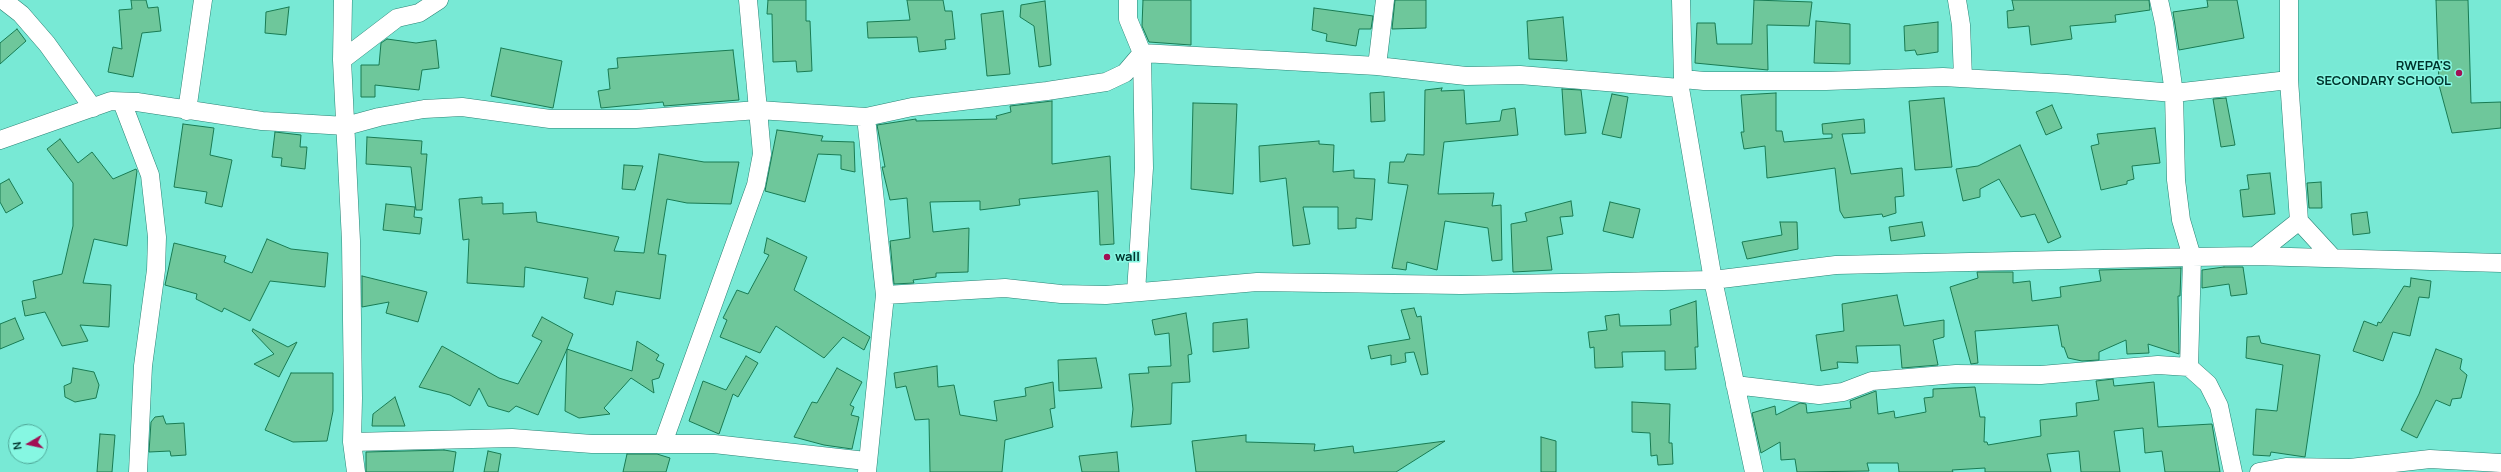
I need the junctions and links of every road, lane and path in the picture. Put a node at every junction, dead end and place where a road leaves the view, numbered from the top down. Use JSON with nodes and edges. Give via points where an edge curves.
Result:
{"nodes":[{"id":1,"x":3,"y":0,"type":"edge"},
{"id":2,"x":203,"y":0,"type":"edge"},
{"id":3,"x":343,"y":0,"type":"edge"},
{"id":4,"x":439,"y":0,"type":"edge"},
{"id":5,"x":748,"y":0,"type":"edge"},
{"id":6,"x":1128,"y":0,"type":"edge"},
{"id":7,"x":1385,"y":0,"type":"edge"},
{"id":8,"x":1681,"y":0,"type":"edge"},
{"id":9,"x":1957,"y":0,"type":"edge"},
{"id":10,"x":2159,"y":0,"type":"edge"},
{"id":11,"x":2289,"y":0,"type":"edge"},
{"id":12,"x":1142,"y":53,"type":"junction"},
{"id":13,"x":342,"y":60,"type":"junction"},
{"id":14,"x":1377,"y":66,"type":"junction"},
{"id":15,"x":1963,"y":78,"type":"junction"},
{"id":16,"x":2289,"y":80,"type":"junction"},
{"id":17,"x":1681,"y":83,"type":"junction"},
{"id":18,"x":2174,"y":93,"type":"junction"},
{"id":19,"x":122,"y":102,"type":"junction"},
{"id":20,"x":93,"y":108,"type":"junction"},
{"id":21,"x":758,"y":110,"type":"junction"},
{"id":22,"x":187,"y":111,"type":"junction"},
{"id":23,"x":866,"y":117,"type":"junction"},
{"id":24,"x":346,"y":126,"type":"junction"},
{"id":25,"x":0,"y":140,"type":"edge"},
{"id":26,"x":2299,"y":221,"type":"junction"},
{"id":27,"x":2255,"y":256,"type":"junction"},
{"id":28,"x":2192,"y":257,"type":"junction"},
{"id":29,"x":2333,"y":258,"type":"junction"},
{"id":30,"x":2501,"y":263,"type":"edge"},
{"id":31,"x":1713,"y":280,"type":"junction"},
{"id":32,"x":1136,"y":292,"type":"junction"},
{"id":33,"x":885,"y":295,"type":"junction"},
{"id":34,"x":2189,"y":367,"type":"junction"},
{"id":35,"x":1735,"y":385,"type":"junction"},
{"id":36,"x":352,"y":442,"type":"junction"},
{"id":37,"x":663,"y":443,"type":"junction"},
{"id":38,"x":2501,"y":463,"type":"edge"},
{"id":39,"x":866,"y":466,"type":"edge"},
{"id":40,"x":138,"y":472,"type":"edge"},
{"id":41,"x":356,"y":472,"type":"edge"},
{"id":42,"x":1754,"y":472,"type":"edge"},
{"id":43,"x":2233,"y":472,"type":"edge"},
{"id":44,"x":2259,"y":472,"type":"edge"}],
"edges":[{"from":1,"to":20,"type":"street","via":[[22,14]]},
{"from":2,"to":22,"type":"street"},
{"from":3,"to":13,"type":"street"},
{"from":4,"to":13,"type":"street","via":[[419,13],[397,18]]},
{"from":5,"to":21,"type":"street"},
{"from":6,"to":12,"type":"street","via":[[1128,19]]},
{"from":7,"to":14,"type":"street"},
{"from":8,"to":17,"type":"street"},
{"from":9,"to":15,"type":"street","via":[[1961,25]]},
{"from":10,"to":18,"type":"street"},
{"from":11,"to":16,"type":"street"},
{"from":12,"to":14,"type":"street"},
{"from":12,"to":23,"type":"street","via":[[1125,72],[1106,82],[1047,92],[912,107]]},
{"from":12,"to":32,"type":"street","via":[[1144,168]]},
{"from":13,"to":24,"type":"street"},
{"from":14,"to":17,"type":"street","via":[[1466,76],[1520,75]]},
{"from":15,"to":17,"type":"street"},
{"from":15,"to":18,"type":"street"},
{"from":16,"to":18,"type":"street"},
{"from":16,"to":26,"type":"street"},
{"from":17,"to":31,"type":"street"},
{"from":18,"to":28,"type":"street","via":[[2176,180],[2181,220]]},
{"from":19,"to":20,"type":"street","via":[[112,102]]},
{"from":19,"to":22,"type":"street"},
{"from":19,"to":40,"type":"street","via":[[150,175],[157,237],[156,270],[143,366]]},
{"from":20,"to":25,"type":"street"},
{"from":21,"to":23,"type":"street"},
{"from":21,"to":24,"type":"street","via":[[636,119],[550,119],[462,107],[379,117]]},
{"from":21,"to":37,"type":"street","via":[[762,154],[756,185]]},
{"from":22,"to":24,"type":"street","via":[[262,121]]},
{"from":23,"to":33,"type":"street"},
{"from":24,"to":36,"type":"street","via":[[354,398]]},
{"from":26,"to":27,"type":"street"},
{"from":26,"to":29,"type":"street"},
{"from":27,"to":28,"type":"street"},
{"from":27,"to":29,"type":"street"},
{"from":28,"to":31,"type":"street","via":[[1836,264]]},
{"from":28,"to":34,"type":"street"},
{"from":29,"to":30,"type":"street"},
{"from":31,"to":32,"type":"street","via":[[1461,285],[1257,282]]},
{"from":31,"to":35,"type":"street"},
{"from":32,"to":33,"type":"street","via":[[1106,295],[1061,294],[1006,288]]},
{"from":33,"to":39,"type":"street"},
{"from":34,"to":35,"type":"street","via":[[2158,364],[2041,375],[1956,374],[1872,381],[1830,395]]},
{"from":34,"to":43,"type":"street","via":[[2208,384],[2219,406]]},
{"from":35,"to":42,"type":"street"},
{"from":36,"to":37,"type":"street","via":[[512,438],[592,444]]},
{"from":36,"to":41,"type":"street"},
{"from":37,"to":39,"type":"street","via":[[714,444]]},
{"from":38,"to":44,"type":"street","via":[[2430,459],[2350,468],[2310,466]]}]}
